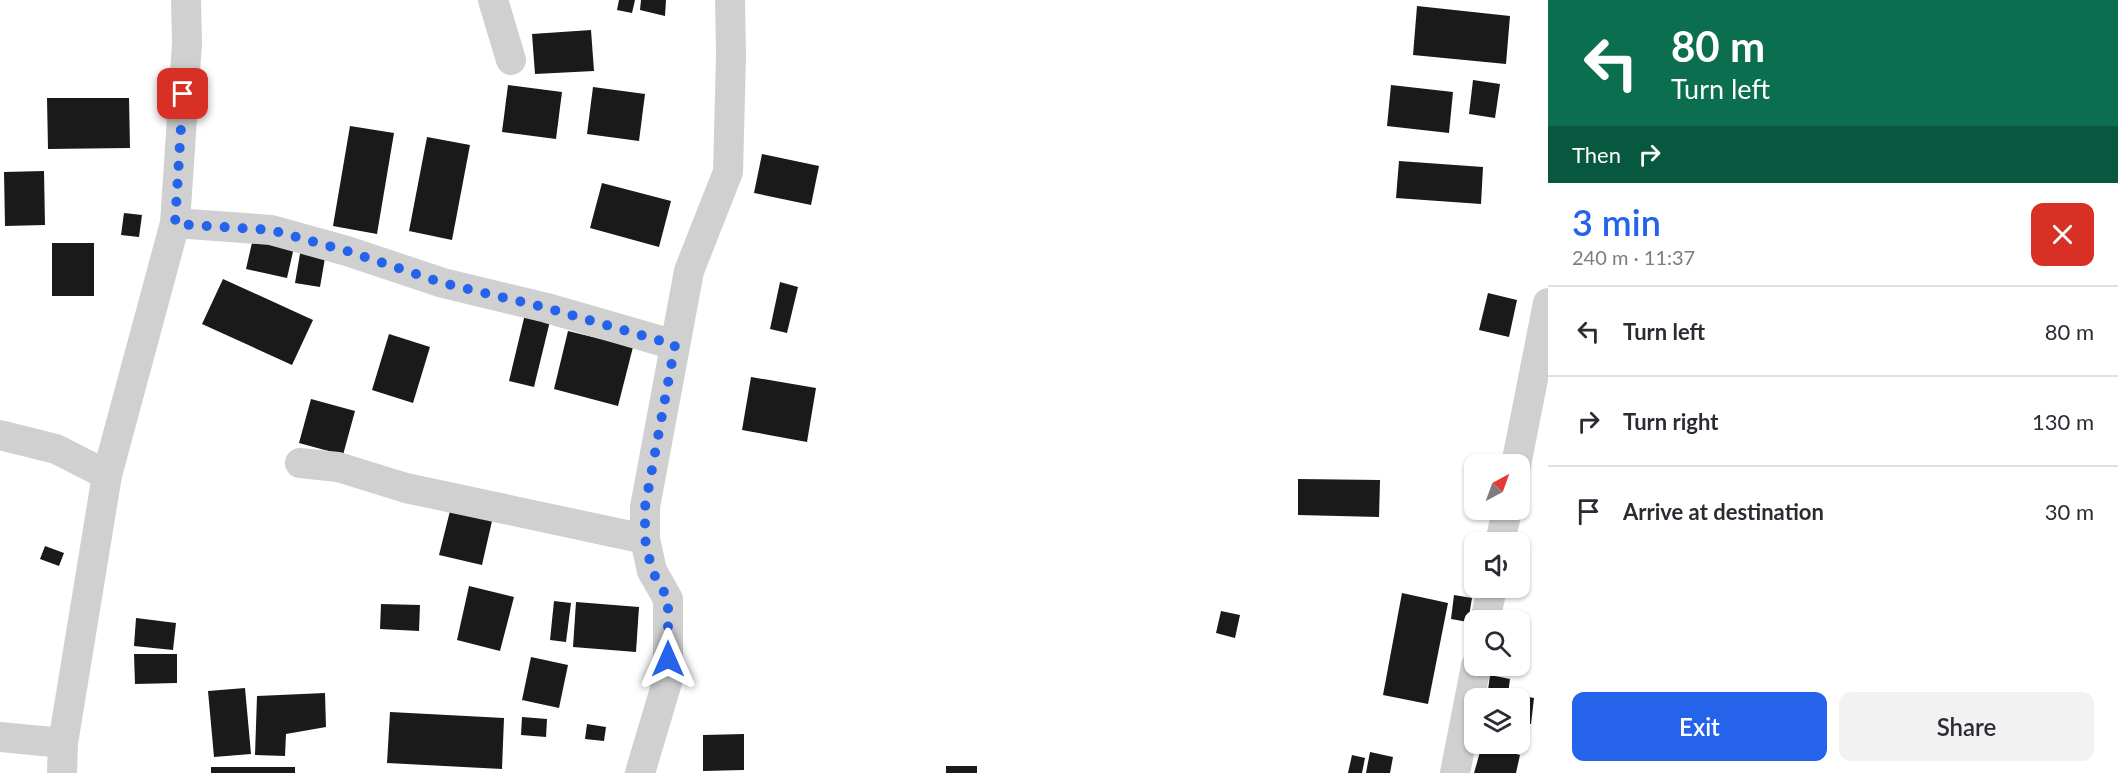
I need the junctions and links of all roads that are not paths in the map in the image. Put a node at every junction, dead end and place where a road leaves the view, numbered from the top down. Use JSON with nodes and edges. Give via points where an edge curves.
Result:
{"nodes":[{"id":1,"x":186,"y":0,"type":"edge"},
{"id":2,"x":494,"y":0,"type":"edge"},
{"id":3,"x":730,"y":0,"type":"edge"},
{"id":4,"x":511,"y":60,"type":"dead end"},
{"id":5,"x":175,"y":224,"type":"junction"},
{"id":6,"x":1548,"y":303,"type":"edge"},
{"id":7,"x":675,"y":345,"type":"junction"},
{"id":8,"x":0,"y":435,"type":"edge"},
{"id":9,"x":1518,"y":454,"type":"edge"},
{"id":10,"x":300,"y":463,"type":"dead end"},
{"id":11,"x":107,"y":474,"type":"junction"},
{"id":12,"x":645,"y":539,"type":"junction"},
{"id":13,"x":1474,"y":676,"type":"edge"},
{"id":14,"x":0,"y":737,"type":"edge"},
{"id":15,"x":63,"y":743,"type":"junction"},
{"id":16,"x":62,"y":773,"type":"edge"},
{"id":17,"x":640,"y":773,"type":"edge"},
{"id":18,"x":1455,"y":773,"type":"edge"}],
"edges":[{"from":1,"to":5,"type":"street","via":[[187,43]]},
{"from":2,"to":4,"type":"street"},
{"from":3,"to":7,"type":"street","via":[[728,172],[689,271]]},
{"from":5,"to":7,"type":"street","via":[[271,230],[443,283]]},
{"from":5,"to":11,"type":"street"},
{"from":6,"to":9,"type":"street"},
{"from":7,"to":12,"type":"street","via":[[645,507]]},
{"from":8,"to":11,"type":"street","via":[[56,449]]},
{"from":10,"to":12,"type":"street","via":[[338,467],[406,488]]},
{"from":11,"to":15,"type":"street"},
{"from":12,"to":17,"type":"street","via":[[652,571],[668,599],[668,679]]},
{"from":13,"to":18,"type":"street"},
{"from":14,"to":15,"type":"street"},
{"from":15,"to":16,"type":"street"}]}
